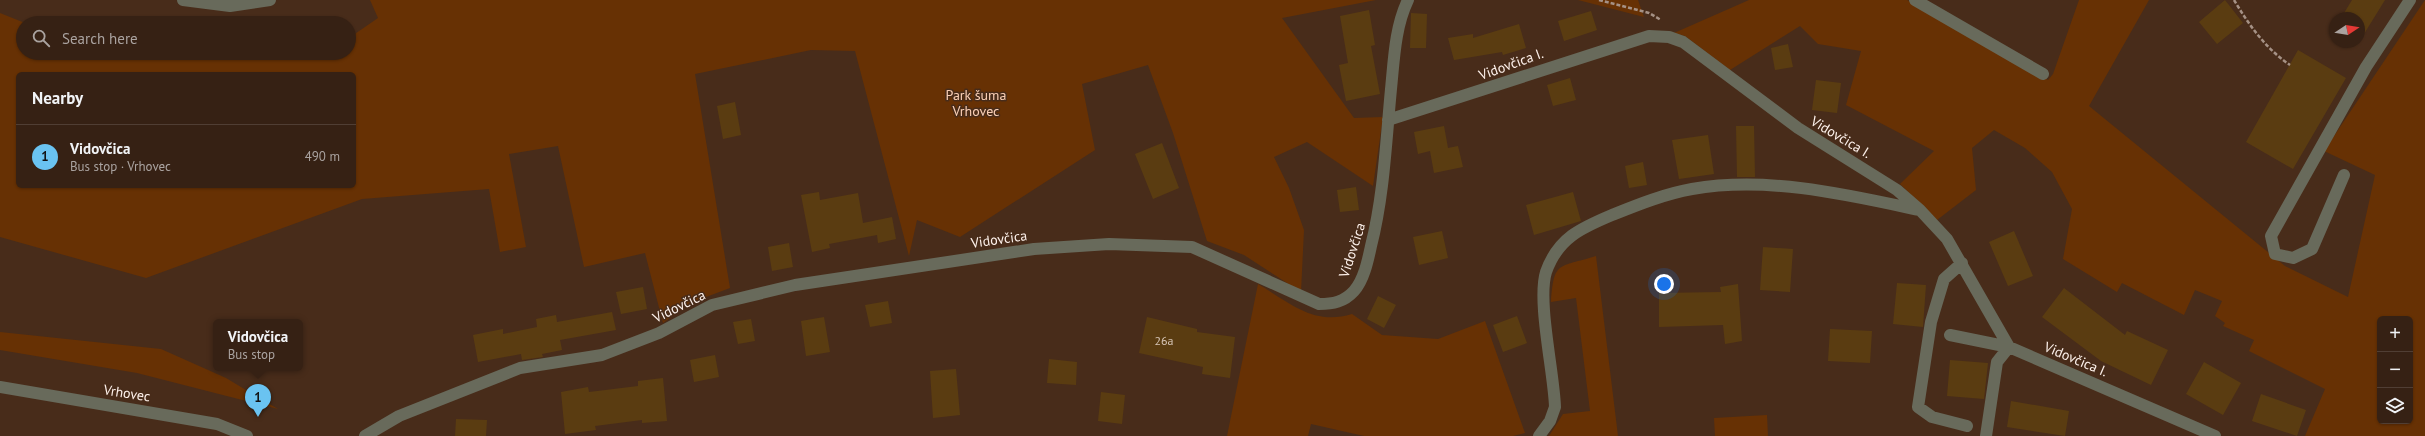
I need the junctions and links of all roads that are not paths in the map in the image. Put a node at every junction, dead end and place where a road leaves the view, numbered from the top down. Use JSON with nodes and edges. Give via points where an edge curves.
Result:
{"nodes":[{"id":1,"x":183,"y":0,"type":"edge"},
{"id":2,"x":270,"y":0,"type":"edge"},
{"id":3,"x":1408,"y":0,"type":"edge"},
{"id":4,"x":1915,"y":0,"type":"edge"},
{"id":5,"x":2410,"y":0,"type":"edge"},
{"id":6,"x":2043,"y":74,"type":"dead end"},
{"id":7,"x":1388,"y":120,"type":"junction"},
{"id":8,"x":2344,"y":175,"type":"dead end"},
{"id":9,"x":1920,"y":210,"type":"junction"},
{"id":10,"x":1962,"y":263,"type":"junction"},
{"id":11,"x":1950,"y":335,"type":"dead end"},
{"id":12,"x":2009,"y":347,"type":"junction"},
{"id":13,"x":0,"y":387,"type":"edge"},
{"id":14,"x":1967,"y":426,"type":"dead end"},
{"id":15,"x":247,"y":436,"type":"edge"},
{"id":16,"x":365,"y":436,"type":"edge"},
{"id":17,"x":1539,"y":436,"type":"edge"},
{"id":18,"x":1986,"y":436,"type":"edge"},
{"id":19,"x":2215,"y":436,"type":"edge"}],
"edges":[{"from":1,"to":2,"type":"street","via":[[230,6]]},
{"from":3,"to":7,"type":"street","name":"Vidovčica","via":[[1402,12],[1395,50]]},
{"from":4,"to":6,"type":"street"},
{"from":5,"to":8,"type":"street","via":[[2366,67],[2271,236],[2275,254],[2293,258],[2312,249]]},
{"from":7,"to":9,"type":"street","name":"Vidovčica I.","via":[[1632,40],[1649,36],[1669,37],[1683,42],[1798,128],[1897,190]]},
{"from":7,"to":16,"type":"street","name":"Vidovčica","via":[[1378,221],[1367,263],[1355,290],[1343,300],[1331,304],[1319,304],[1300,297],[1192,247],[1109,244],[1034,249],[795,285],[712,305],[659,333],[602,355],[520,368],[399,416]]},
{"from":9,"to":10,"type":"street","name":"Vidovčica I.","via":[[1947,239]]},
{"from":9,"to":17,"type":"street","via":[[1847,194],[1776,186],[1731,185],[1690,189],[1641,203],[1569,236],[1561,245],[1546,273],[1545,309],[1555,407],[1550,421]]},
{"from":10,"to":12,"type":"street","name":"Vidovčica I."},
{"from":10,"to":14,"type":"street","via":[[1944,279],[1931,322],[1918,407],[1932,416]]},
{"from":11,"to":12,"type":"street"},
{"from":12,"to":18,"type":"street","via":[[1997,362]]},
{"from":12,"to":19,"type":"street","name":"Vidovčica I."},
{"from":13,"to":15,"type":"street","name":"Vrhovec","via":[[217,424]]}]}
